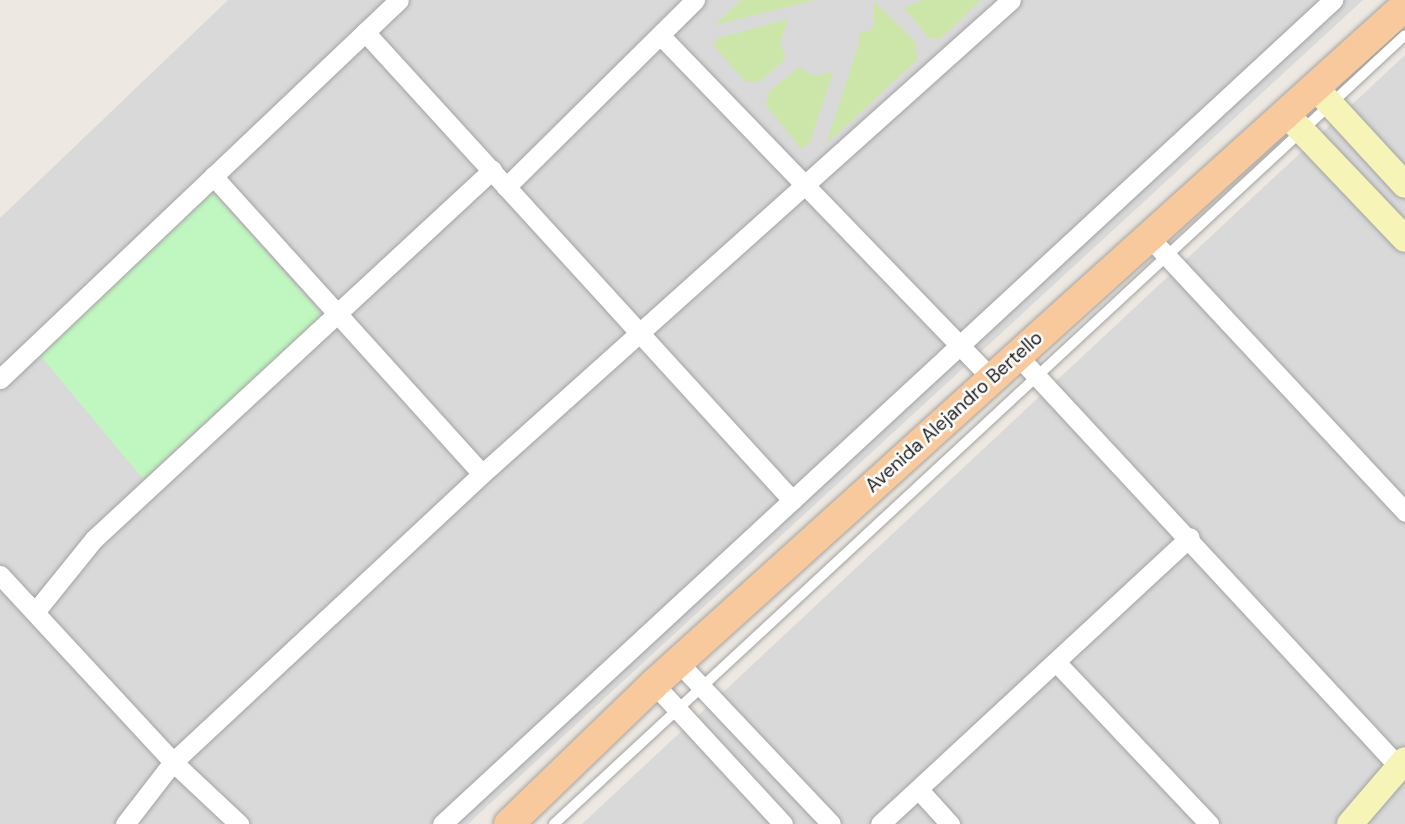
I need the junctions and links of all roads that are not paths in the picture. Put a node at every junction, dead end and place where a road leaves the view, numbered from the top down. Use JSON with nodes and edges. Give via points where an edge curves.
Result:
{"nodes":[{"id":1,"x":399,"y":0,"type":"edge"},
{"id":2,"x":695,"y":0,"type":"edge"},
{"id":3,"x":1011,"y":0,"type":"edge"},
{"id":4,"x":1332,"y":0,"type":"edge"},
{"id":5,"x":1405,"y":6,"type":"edge"},
{"id":6,"x":365,"y":32,"type":"junction"},
{"id":7,"x":660,"y":35,"type":"junction"},
{"id":8,"x":1405,"y":35,"type":"edge"},
{"id":9,"x":1322,"y":95,"type":"junction"},
{"id":10,"x":1296,"y":122,"type":"junction"},
{"id":11,"x":492,"y":170,"type":"junction"},
{"id":12,"x":213,"y":176,"type":"junction"},
{"id":13,"x":805,"y":184,"type":"junction"},
{"id":14,"x":1405,"y":185,"type":"edge"},
{"id":15,"x":506,"y":187,"type":"junction"},
{"id":16,"x":1149,"y":237,"type":"junction"},
{"id":17,"x":1405,"y":239,"type":"edge"},
{"id":18,"x":1169,"y":258,"type":"junction"},
{"id":19,"x":339,"y":316,"type":"junction"},
{"id":20,"x":639,"y":332,"type":"junction"},
{"id":21,"x":958,"y":347,"type":"junction"},
{"id":22,"x":1017,"y":355,"type":"junction"},
{"id":23,"x":0,"y":379,"type":"edge"},
{"id":24,"x":992,"y":379,"type":"junction"},
{"id":25,"x":1038,"y":380,"type":"junction"},
{"id":26,"x":482,"y":474,"type":"junction"},
{"id":27,"x":792,"y":500,"type":"junction"},
{"id":28,"x":1405,"y":512,"type":"edge"},
{"id":29,"x":1190,"y":537,"type":"junction"},
{"id":30,"x":0,"y":575,"type":"edge"},
{"id":31,"x":35,"y":612,"type":"junction"},
{"id":32,"x":1056,"y":662,"type":"junction"},
{"id":33,"x":679,"y":663,"type":"junction"},
{"id":34,"x":654,"y":684,"type":"junction"},
{"id":35,"x":701,"y":685,"type":"junction"},
{"id":36,"x":677,"y":707,"type":"junction"},
{"id":37,"x":173,"y":762,"type":"junction"},
{"id":38,"x":1402,"y":764,"type":"edge"},
{"id":39,"x":920,"y":790,"type":"junction"},
{"id":40,"x":125,"y":824,"type":"edge"},
{"id":41,"x":239,"y":824,"type":"edge"},
{"id":42,"x":442,"y":824,"type":"edge"},
{"id":43,"x":509,"y":824,"type":"edge"},
{"id":44,"x":554,"y":824,"type":"edge"},
{"id":45,"x":783,"y":824,"type":"edge"},
{"id":46,"x":831,"y":824,"type":"edge"},
{"id":47,"x":880,"y":824,"type":"edge"},
{"id":48,"x":950,"y":824,"type":"edge"},
{"id":49,"x":1209,"y":824,"type":"edge"},
{"id":50,"x":1350,"y":824,"type":"edge"}],
"edges":[{"from":1,"to":6,"type":"street"},
{"from":2,"to":7,"type":"street"},
{"from":3,"to":13,"type":"street"},
{"from":4,"to":21,"type":"street"},
{"from":5,"to":9,"type":"main road","name":"Avenida Alejandro Bertello"},
{"from":6,"to":11,"type":"street"},
{"from":6,"to":12,"type":"street"},
{"from":7,"to":13,"type":"street"},
{"from":7,"to":15,"type":"street"},
{"from":8,"to":9,"type":"lane"},
{"from":9,"to":10,"type":"main road","name":"Avenida Alejandro Bertello"},
{"from":9,"to":14,"type":"street"},
{"from":10,"to":16,"type":"main road","name":"Avenida Alejandro Bertello"},
{"from":10,"to":17,"type":"street"},
{"from":10,"to":18,"type":"lane"},
{"from":11,"to":15,"type":"street"},
{"from":11,"to":19,"type":"street"},
{"from":12,"to":19,"type":"street"},
{"from":12,"to":23,"type":"street"},
{"from":13,"to":20,"type":"street"},
{"from":13,"to":21,"type":"street"},
{"from":15,"to":20,"type":"street"},
{"from":16,"to":18,"type":"street"},
{"from":16,"to":22,"type":"main road","name":"Avenida Alejandro Bertello"},
{"from":18,"to":25,"type":"lane"},
{"from":18,"to":28,"type":"street"},
{"from":19,"to":26,"type":"street"},
{"from":19,"to":31,"type":"street","via":[[94,539]]},
{"from":20,"to":26,"type":"street"},
{"from":20,"to":27,"type":"street"},
{"from":21,"to":24,"type":"street"},
{"from":21,"to":27,"type":"street"},
{"from":22,"to":24,"type":"main road","name":"Avenida Alejandro Bertello"},
{"from":22,"to":25,"type":"street"},
{"from":24,"to":33,"type":"main road","name":"Avenida Alejandro Bertello"},
{"from":25,"to":29,"type":"street"},
{"from":25,"to":35,"type":"lane"},
{"from":26,"to":37,"type":"street"},
{"from":27,"to":42,"type":"street"},
{"from":29,"to":32,"type":"street"},
{"from":29,"to":38,"type":"street"},
{"from":30,"to":31,"type":"street"},
{"from":31,"to":37,"type":"street"},
{"from":32,"to":39,"type":"street"},
{"from":32,"to":49,"type":"street"},
{"from":33,"to":34,"type":"main road","name":"Avenida Alejandro Bertello"},
{"from":33,"to":35,"type":"street"},
{"from":34,"to":36,"type":"street"},
{"from":34,"to":43,"type":"main road","name":"Avenida Alejandro Bertello"},
{"from":35,"to":36,"type":"lane"},
{"from":35,"to":46,"type":"street"},
{"from":36,"to":44,"type":"lane"},
{"from":36,"to":45,"type":"street"},
{"from":37,"to":40,"type":"street"},
{"from":37,"to":41,"type":"street"},
{"from":38,"to":50,"type":"street"},
{"from":39,"to":47,"type":"street"},
{"from":39,"to":48,"type":"street"}]}
